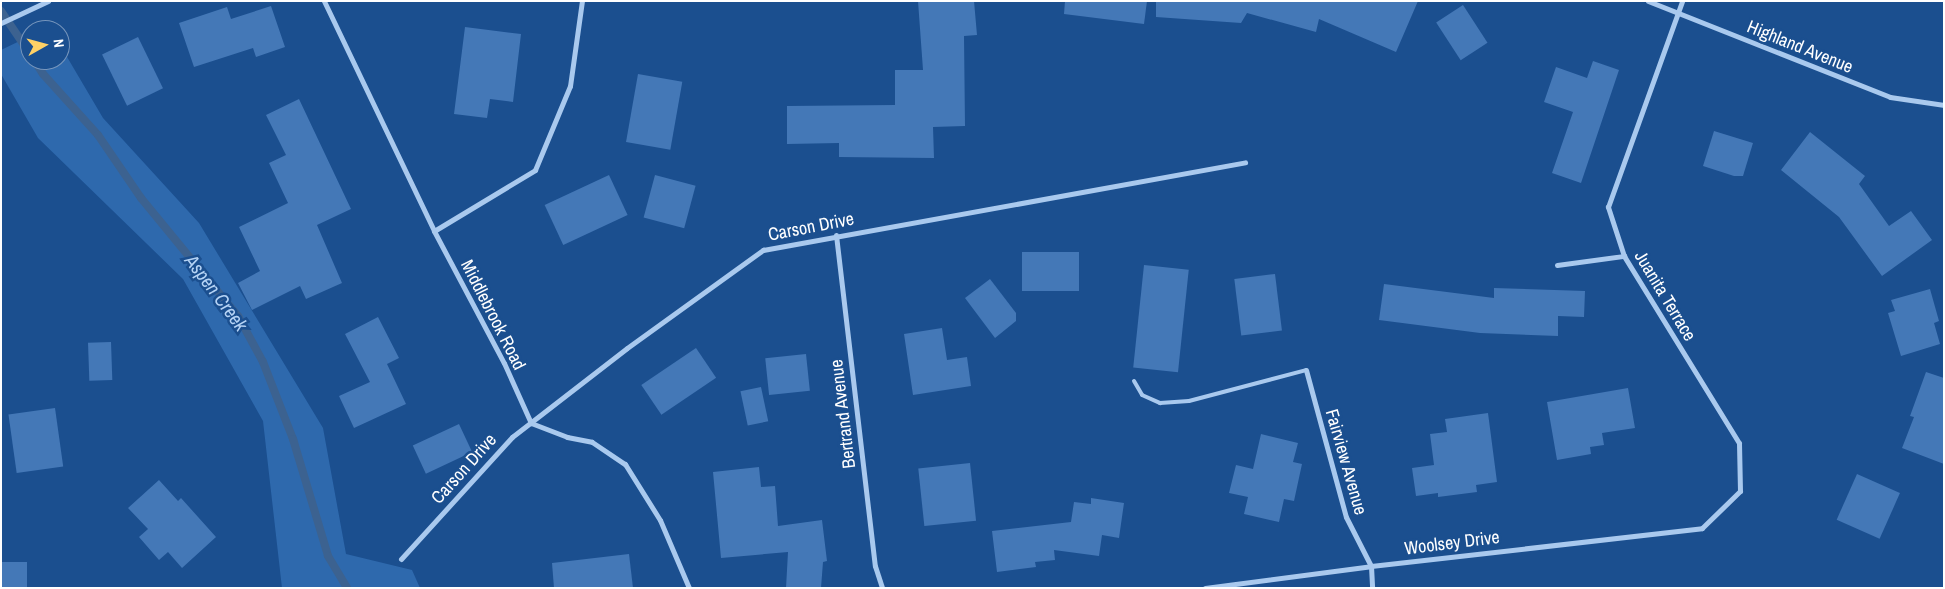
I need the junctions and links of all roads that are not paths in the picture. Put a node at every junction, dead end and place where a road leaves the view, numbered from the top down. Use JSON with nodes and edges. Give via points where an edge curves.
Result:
{"nodes":[{"id":1,"x":48,"y":1,"type":"edge"},
{"id":2,"x":324,"y":1,"type":"edge"},
{"id":3,"x":582,"y":1,"type":"edge"},
{"id":4,"x":1648,"y":1,"type":"edge"},
{"id":5,"x":1682,"y":1,"type":"edge"},
{"id":6,"x":1677,"y":12,"type":"junction"},
{"id":7,"x":1,"y":23,"type":"edge"},
{"id":8,"x":1944,"y":105,"type":"edge"},
{"id":9,"x":1245,"y":162,"type":"dead end"},
{"id":10,"x":434,"y":232,"type":"junction"},
{"id":11,"x":836,"y":235,"type":"junction"},
{"id":12,"x":1624,"y":256,"type":"junction"},
{"id":13,"x":1557,"y":265,"type":"dead end"},
{"id":14,"x":1306,"y":370,"type":"joint"},
{"id":15,"x":1134,"y":381,"type":"dead end"},
{"id":16,"x":531,"y":423,"type":"junction"},
{"id":17,"x":1702,"y":528,"type":"joint"},
{"id":18,"x":401,"y":559,"type":"dead end"},
{"id":19,"x":1371,"y":566,"type":"junction"},
{"id":20,"x":689,"y":588,"type":"edge"},
{"id":21,"x":882,"y":588,"type":"edge"},
{"id":22,"x":1206,"y":588,"type":"edge"},
{"id":23,"x":1372,"y":588,"type":"edge"}],
"edges":[{"from":1,"to":7,"type":"street"},
{"from":2,"to":10,"type":"street","name":"Middlebrook Road"},
{"from":3,"to":10,"type":"street","via":[[570,86],[535,170]]},
{"from":4,"to":6,"type":"street","name":"Highland Avenue"},
{"from":5,"to":6,"type":"street","name":"Juanita Terrace"},
{"from":6,"to":8,"type":"street","name":"Highland Avenue","via":[[1890,97]]},
{"from":6,"to":12,"type":"street","name":"Juanita Terrace","via":[[1608,208]]},
{"from":9,"to":11,"type":"street","name":"Carson Drive"},
{"from":10,"to":16,"type":"street","name":"Middlebrook Road","via":[[504,364]]},
{"from":11,"to":16,"type":"street","name":"Carson Drive","via":[[762,250]]},
{"from":11,"to":21,"type":"street","name":"Bertrand Avenue","via":[[875,566]]},
{"from":12,"to":13,"type":"street"},
{"from":12,"to":17,"type":"street","name":"Juanita Terrace","via":[[1739,443],[1740,491]]},
{"from":14,"to":15,"type":"lane","via":[[1189,401],[1160,403],[1142,395]]},
{"from":14,"to":19,"type":"street","name":"Fairview Avenue","via":[[1346,517]]},
{"from":16,"to":18,"type":"street","name":"Carson Drive","via":[[512,437]]},
{"from":16,"to":20,"type":"street","via":[[567,437],[592,442],[624,464],[660,520]]},
{"from":17,"to":19,"type":"street","name":"Woolsey Drive"},
{"from":19,"to":22,"type":"street","name":"Woolsey Drive"},
{"from":19,"to":23,"type":"street","name":"Fairview Avenue"}]}
